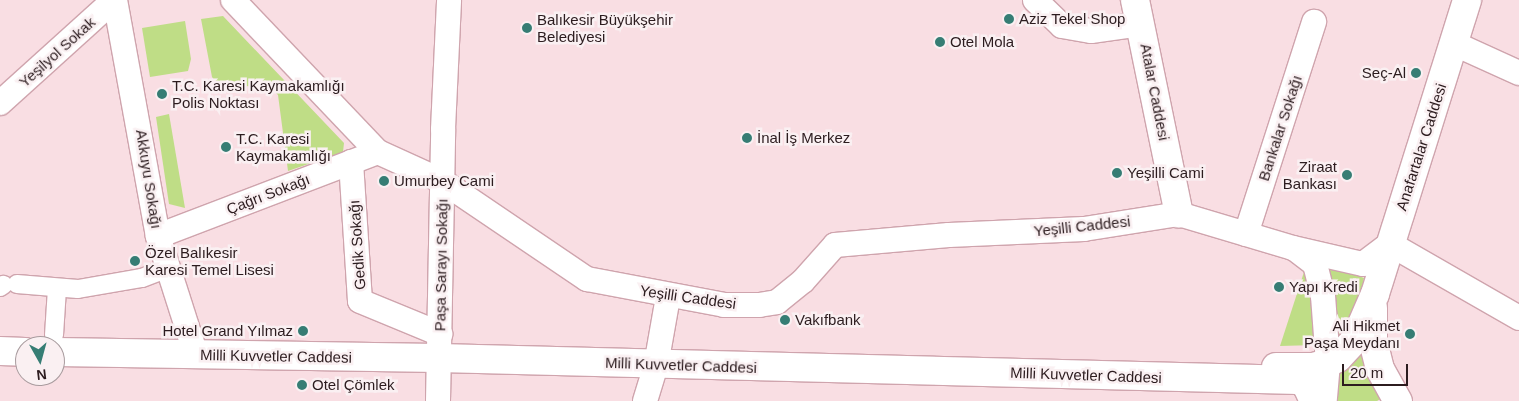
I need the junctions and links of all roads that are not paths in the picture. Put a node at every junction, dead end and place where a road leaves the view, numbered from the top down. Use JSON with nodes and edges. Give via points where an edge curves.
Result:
{"nodes":[{"id":1,"x":115,"y":0,"type":"edge"},
{"id":2,"x":233,"y":0,"type":"edge"},
{"id":3,"x":449,"y":0,"type":"edge"},
{"id":4,"x":1035,"y":0,"type":"edge"},
{"id":5,"x":1467,"y":0,"type":"edge"},
{"id":6,"x":1138,"y":12,"type":"edge"},
{"id":7,"x":1314,"y":22,"type":"dead end"},
{"id":8,"x":1455,"y":44,"type":"junction"},
{"id":9,"x":1519,"y":73,"type":"edge"},
{"id":10,"x":0,"y":103,"type":"edge"},
{"id":11,"x":378,"y":152,"type":"junction"},
{"id":12,"x":351,"y":162,"type":"junction"},
{"id":13,"x":442,"y":180,"type":"junction"},
{"id":14,"x":1179,"y":214,"type":"junction"},
{"id":15,"x":1246,"y":234,"type":"junction"},
{"id":16,"x":158,"y":236,"type":"junction"},
{"id":17,"x":1390,"y":244,"type":"junction"},
{"id":18,"x":1293,"y":248,"type":"junction"},
{"id":19,"x":170,"y":267,"type":"junction"},
{"id":20,"x":7,"y":285,"type":"edge"},
{"id":21,"x":57,"y":289,"type":"junction"},
{"id":22,"x":1375,"y":294,"type":"junction"},
{"id":23,"x":668,"y":297,"type":"junction"},
{"id":24,"x":1519,"y":318,"type":"edge"},
{"id":25,"x":55,"y":336,"type":"edge"},
{"id":26,"x":65,"y":345,"type":"edge"},
{"id":27,"x":439,"y":346,"type":"junction"},
{"id":28,"x":0,"y":351,"type":"edge"},
{"id":29,"x":15,"y":352,"type":"edge"},
{"id":30,"x":196,"y":355,"type":"junction"},
{"id":31,"x":1328,"y":362,"type":"junction"},
{"id":32,"x":656,"y":365,"type":"junction"},
{"id":33,"x":1141,"y":376,"type":"junction"},
{"id":34,"x":1315,"y":395,"type":"edge"},
{"id":35,"x":438,"y":401,"type":"edge"},
{"id":36,"x":644,"y":401,"type":"edge"},
{"id":37,"x":1398,"y":401,"type":"edge"}],
"edges":[{"from":1,"to":10,"type":"street","name":"Yeşilyol Sokak"},
{"from":1,"to":16,"type":"street","name":"Akkuyu Sokağı"},
{"from":2,"to":11,"type":"street","name":"Yeşilli Caddesi"},
{"from":3,"to":13,"type":"street","name":"Paşa Sarayı Sokağı"},
{"from":4,"to":6,"type":"street","via":[[1062,26],[1091,31]]},
{"from":5,"to":8,"type":"main road","name":"Anafartalar Caddesi"},
{"from":6,"to":14,"type":"main road","name":"Atalar Caddesi"},
{"from":7,"to":15,"type":"street","name":"Bankalar Sokağı"},
{"from":8,"to":9,"type":"street"},
{"from":8,"to":17,"type":"main road","name":"Anafartalar Caddesi"},
{"from":11,"to":12,"type":"street","name":"Çağrı Sokağı"},
{"from":11,"to":13,"type":"street","name":"Yeşilli Caddesi"},
{"from":12,"to":16,"type":"street","name":"Çağrı Sokağı"},
{"from":12,"to":27,"type":"street","name":"Gedik Sokağı","via":[[360,301]]},
{"from":13,"to":23,"type":"street","name":"Yeşilli Caddesi","via":[[587,279]]},
{"from":13,"to":27,"type":"street","name":"Paşa Sarayı Sokağı"},
{"from":14,"to":15,"type":"street","name":"Yeşilli Caddesi"},
{"from":14,"to":23,"type":"street","name":"Yeşilli Caddesi","via":[[1084,229],[949,235],[835,245],[803,281],[777,302],[724,305]]},
{"from":15,"to":18,"type":"street","name":"Yeşilli Caddesi"},
{"from":16,"to":19,"type":"street","name":"Akkuyu Sokağı"},
{"from":17,"to":18,"type":"street","via":[[1363,264]]},
{"from":17,"to":22,"type":"main road","name":"Anafartalar Caddesi"},
{"from":17,"to":24,"type":"street"},
{"from":18,"to":31,"type":"street","via":[[1316,264],[1323,296]]},
{"from":19,"to":21,"type":"street","via":[[142,278],[102,286]]},
{"from":19,"to":30,"type":"street","name":"Akkuyu Sokağı"},
{"from":20,"to":21,"type":"street"},
{"from":21,"to":25,"type":"street"},
{"from":22,"to":31,"type":"main road","via":[[1354,340],[1338,358]]},
{"from":22,"to":37,"type":"main road","via":[[1373,341],[1380,369]]},
{"from":23,"to":32,"type":"street"},
{"from":26,"to":30,"type":"main road","name":"Milli Kuvvetler Caddesi"},
{"from":27,"to":30,"type":"main road","name":"Milli Kuvvetler Caddesi"},
{"from":27,"to":32,"type":"main road","name":"Milli Kuvvetler Caddesi"},
{"from":27,"to":35,"type":"street","name":"Paşa Sarayı Sokağı"},
{"from":28,"to":29,"type":"main road"},
{"from":31,"to":33,"type":"main road","via":[[1313,367],[1197,367]]},
{"from":31,"to":34,"type":"street"},
{"from":32,"to":33,"type":"main road","name":"Milli Kuvvetler Caddesi"},
{"from":32,"to":36,"type":"street"},
{"from":33,"to":34,"type":"main road","name":"Milli Kuvvetler Caddesi","via":[[1298,380]]}]}
